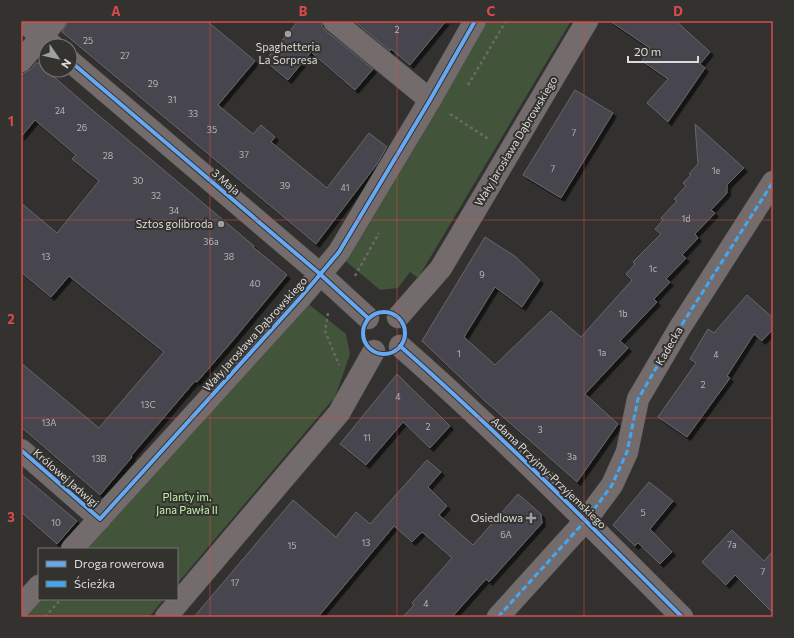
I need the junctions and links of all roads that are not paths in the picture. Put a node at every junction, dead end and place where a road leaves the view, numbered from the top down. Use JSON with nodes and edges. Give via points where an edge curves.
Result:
{"nodes":[{"id":1,"x":23,"y":21,"type":"edge"},
{"id":2,"x":334,"y":21,"type":"edge"},
{"id":3,"x":475,"y":21,"type":"edge"},
{"id":4,"x":587,"y":21,"type":"edge"},
{"id":5,"x":50,"y":34,"type":"edge"},
{"id":6,"x":21,"y":61,"type":"edge"},
{"id":7,"x":78,"y":68,"type":"edge"},
{"id":8,"x":430,"y":100,"type":"junction"},
{"id":9,"x":773,"y":182,"type":"edge"},
{"id":10,"x":320,"y":274,"type":"junction"},
{"id":11,"x":398,"y":317,"type":"junction"},
{"id":12,"x":368,"y":318,"type":"junction"},
{"id":13,"x":400,"y":346,"type":"junction"},
{"id":14,"x":374,"y":351,"type":"junction"},
{"id":15,"x":21,"y":450,"type":"edge"},
{"id":16,"x":100,"y":519,"type":"junction"},
{"id":17,"x":586,"y":520,"type":"junction"},
{"id":18,"x":73,"y":548,"type":"edge"},
{"id":19,"x":38,"y":587,"type":"edge"},
{"id":20,"x":21,"y":606,"type":"edge"},
{"id":21,"x":166,"y":617,"type":"edge"},
{"id":22,"x":498,"y":617,"type":"edge"},
{"id":23,"x":682,"y":617,"type":"edge"}],
"edges":[{"from":1,"to":5,"type":"street"},
{"from":2,"to":8,"type":"street"},
{"from":3,"to":8,"type":"street","name":"Wały Jarosława Dąbrowskiego"},
{"from":4,"to":11,"type":"street","name":"Wały Jarosława Dąbrowskiego","via":[[441,268]]},
{"from":5,"to":6,"type":"street"},
{"from":7,"to":10,"type":"street","name":"3 Maja"},
{"from":8,"to":10,"type":"street","name":"Wały Jarosława Dąbrowskiego","via":[[339,252]]},
{"from":9,"to":17,"type":"street","name":"Kadecka","via":[[679,329],[638,399],[627,452],[612,485]]},
{"from":10,"to":12,"type":"street","name":"3 Maja"},
{"from":10,"to":16,"type":"street","name":"Wały Jarosława Dąbrowskiego"},
{"from":11,"to":12,"type":"street","via":[[381,311]]},
{"from":11,"to":13,"type":"street","via":[[405,333]]},
{"from":12,"to":14,"type":"street","via":[[363,336],[367,345]]},
{"from":13,"to":14,"type":"street","via":[[392,352],[383,354]]},
{"from":13,"to":17,"type":"street","name":"Adama Przyjmy-Przyjemskiego"},
{"from":14,"to":21,"type":"street","via":[[339,413]]},
{"from":15,"to":16,"type":"street","name":"Królowej Jadwigi"},
{"from":16,"to":18,"type":"street","name":"Wały Jarosława Dąbrowskiego"},
{"from":17,"to":22,"type":"street","name":"Kadecka"},
{"from":17,"to":23,"type":"street","name":"Adama Przyjmy-Przyjemskiego"},
{"from":19,"to":20,"type":"street"}]}
